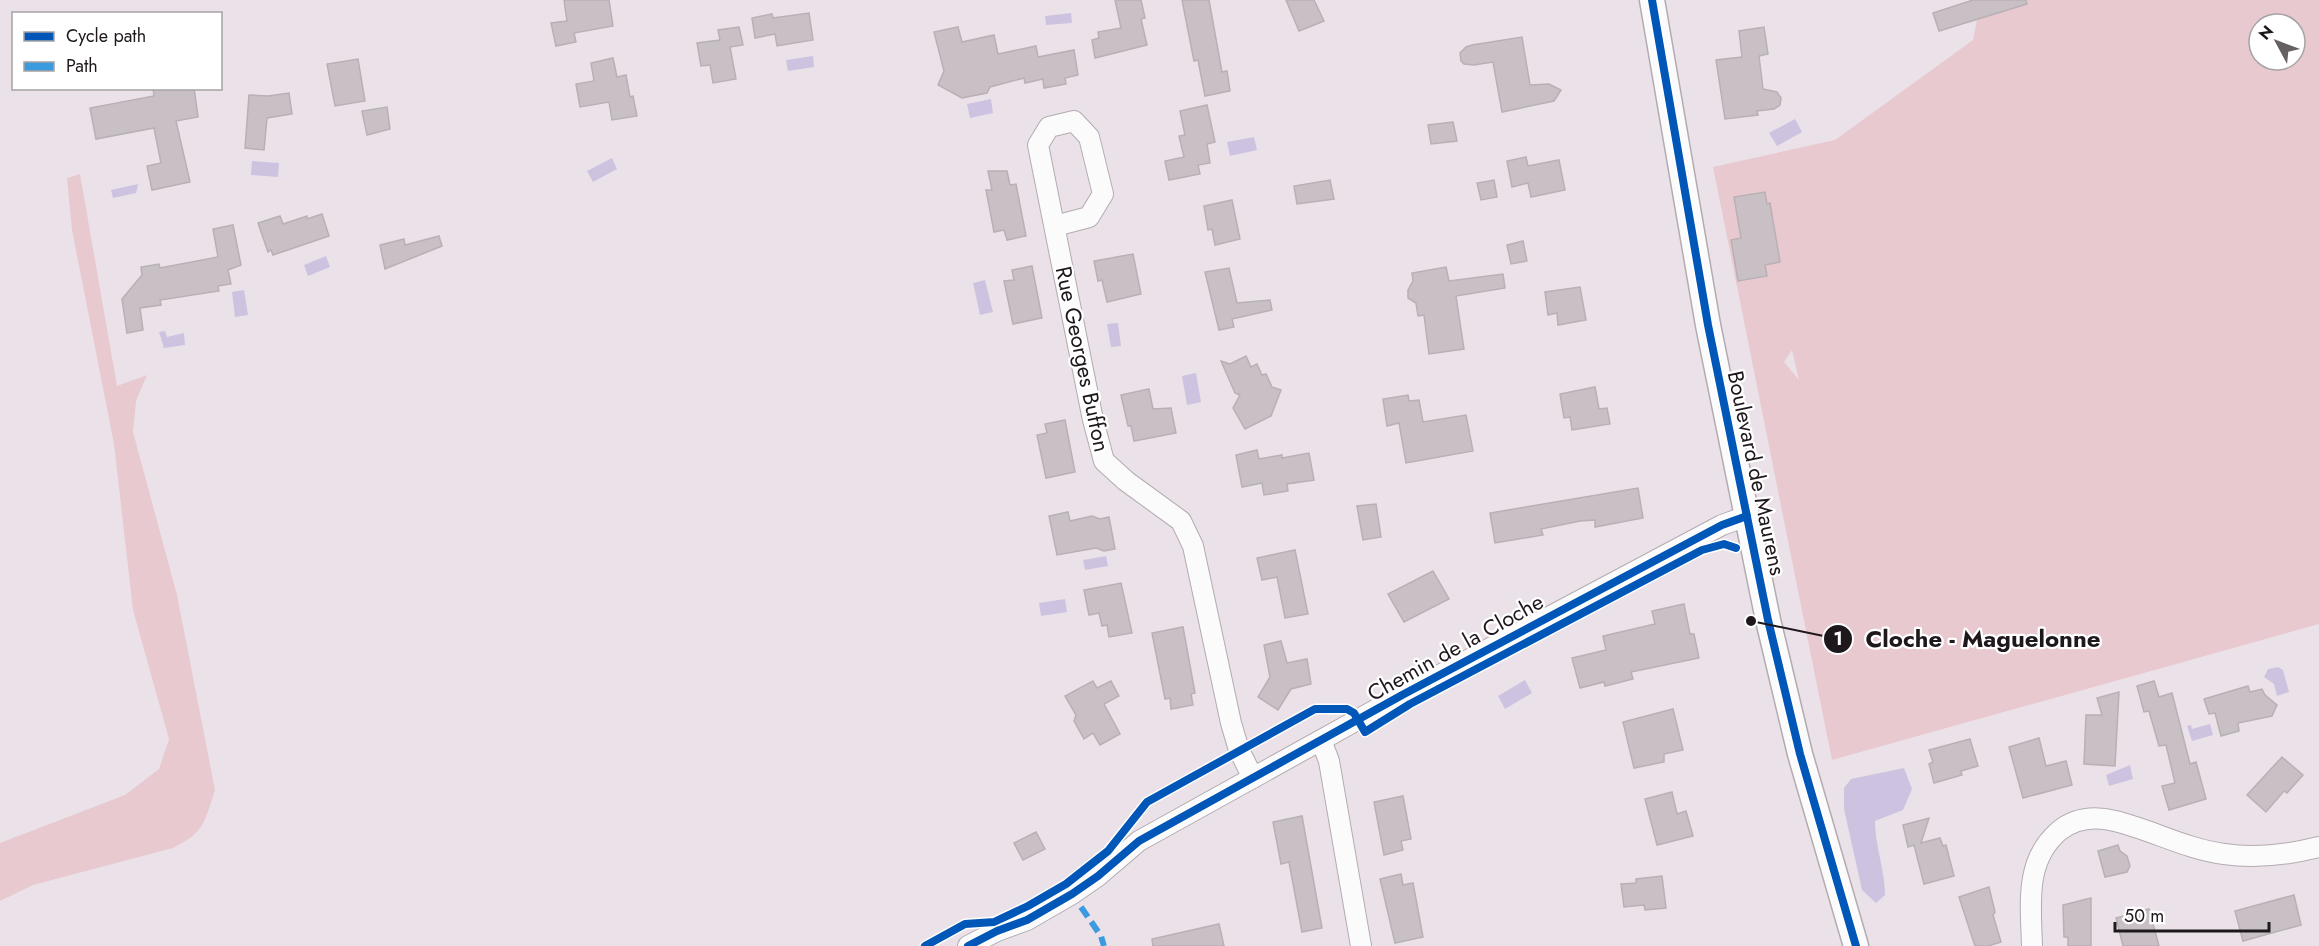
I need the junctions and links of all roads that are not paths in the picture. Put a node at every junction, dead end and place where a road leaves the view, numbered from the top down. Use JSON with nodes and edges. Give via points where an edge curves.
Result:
{"nodes":[{"id":1,"x":1652,"y":0,"type":"edge"},
{"id":2,"x":1055,"y":226,"type":"junction"},
{"id":3,"x":1747,"y":516,"type":"junction"},
{"id":4,"x":1322,"y":740,"type":"junction"},
{"id":5,"x":1253,"y":778,"type":"junction"},
{"id":6,"x":2319,"y":847,"type":"edge"},
{"id":7,"x":968,"y":946,"type":"edge"},
{"id":8,"x":1361,"y":946,"type":"edge"},
{"id":9,"x":1856,"y":946,"type":"edge"},
{"id":10,"x":2032,"y":946,"type":"edge"}],
"edges":[{"from":1,"to":3,"type":"street","name":"Boulevard de Maurens","via":[[1708,325]]},
{"from":2,"to":2,"type":"street","name":"Rue Georges Buffon","via":[[1038,145],[1049,127],[1074,121],[1089,137],[1103,194],[1089,217]]},
{"from":2,"to":5,"type":"street","name":"Rue Georges Buffon","via":[[1104,461],[1181,521],[1193,546],[1230,723]]},
{"from":3,"to":4,"type":"street","name":"Chemin de la Cloche","via":[[1712,530]]},
{"from":3,"to":9,"type":"street","name":"Boulevard de Maurens","via":[[1800,754]]},
{"from":4,"to":5,"type":"street","name":"Chemin de la Cloche"},
{"from":4,"to":8,"type":"street"},
{"from":5,"to":7,"type":"street","name":"Chemin de la Cloche","via":[[1139,841],[1072,894],[1027,920]]},
{"from":6,"to":10,"type":"street","via":[[2281,856],[2222,854],[2101,818],[2072,822],[2038,855],[2031,897]]}]}
